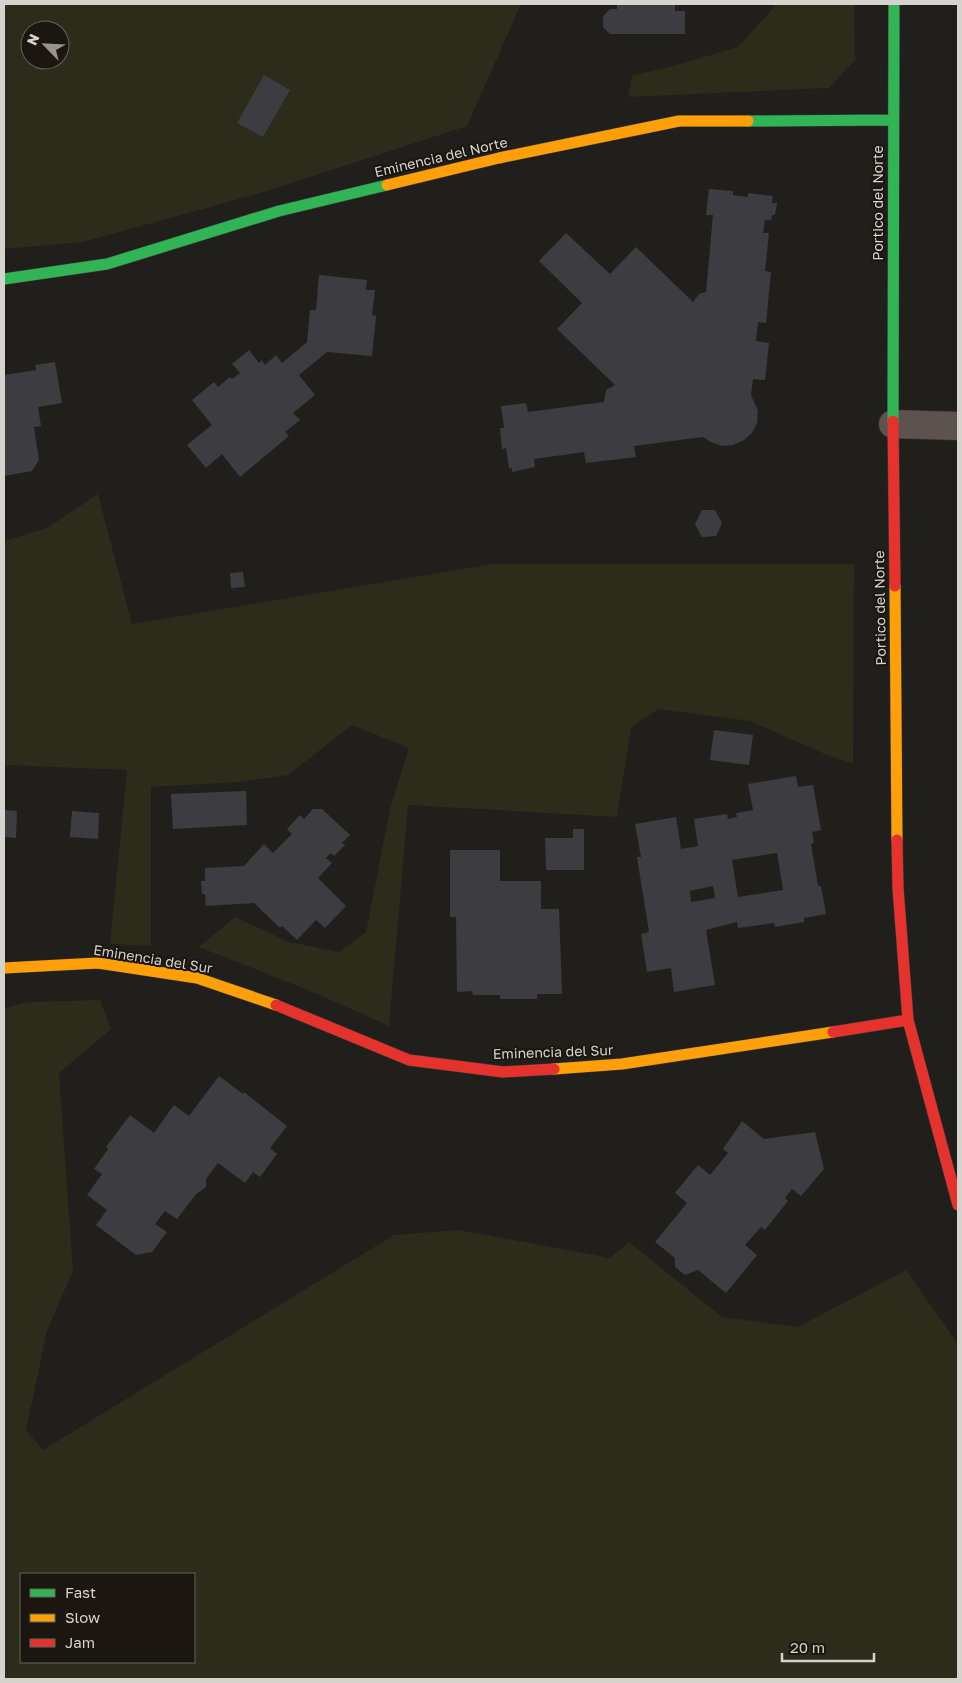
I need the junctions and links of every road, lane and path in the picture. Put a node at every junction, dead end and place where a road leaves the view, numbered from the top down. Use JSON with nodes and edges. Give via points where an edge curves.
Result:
{"nodes":[{"id":1,"x":894,"y":4,"type":"edge"},
{"id":2,"x":893,"y":120,"type":"junction"},
{"id":3,"x":4,"y":279,"type":"edge"},
{"id":4,"x":893,"y":424,"type":"junction"},
{"id":5,"x":958,"y":426,"type":"edge"},
{"id":6,"x":4,"y":968,"type":"edge"},
{"id":7,"x":908,"y":1020,"type":"junction"},
{"id":8,"x":958,"y":1205,"type":"edge"}],
"edges":[{"from":1,"to":2,"type":"street","name":"Portico del Norte"},
{"from":2,"to":3,"type":"street","name":"Eminencia del Norte","via":[[679,121],[499,158],[280,211],[107,264]]},
{"from":2,"to":4,"type":"street","name":"Portico del Norte"},
{"from":4,"to":5,"type":"street"},
{"from":4,"to":7,"type":"street","name":"Portico del Norte","via":[[898,888]]},
{"from":6,"to":7,"type":"street","name":"Eminencia del Sur","via":[[98,963],[197,978],[289,1009],[409,1060],[502,1072],[622,1064]]},
{"from":7,"to":8,"type":"street","name":"Portico del Norte"}]}
